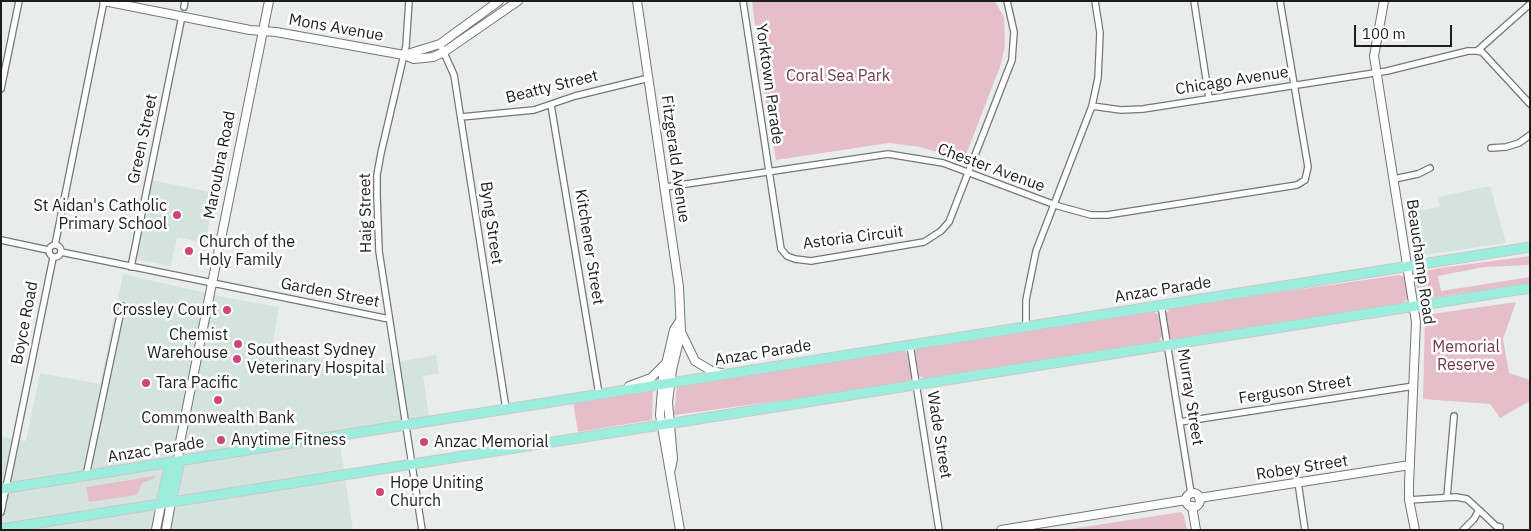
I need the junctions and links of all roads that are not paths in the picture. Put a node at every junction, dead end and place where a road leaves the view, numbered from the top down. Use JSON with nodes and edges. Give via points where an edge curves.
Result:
{"nodes":[{"id":1,"x":19,"y":1,"type":"edge"},
{"id":2,"x":104,"y":1,"type":"edge"},
{"id":3,"x":268,"y":1,"type":"edge"},
{"id":4,"x":409,"y":1,"type":"edge"},
{"id":5,"x":498,"y":1,"type":"edge"},
{"id":6,"x":518,"y":1,"type":"edge"},
{"id":7,"x":637,"y":1,"type":"edge"},
{"id":8,"x":743,"y":1,"type":"edge"},
{"id":9,"x":1007,"y":1,"type":"edge"},
{"id":10,"x":1095,"y":1,"type":"edge"},
{"id":11,"x":1194,"y":1,"type":"edge"},
{"id":12,"x":1280,"y":1,"type":"edge"},
{"id":13,"x":1384,"y":1,"type":"edge"},
{"id":14,"x":1530,"y":4,"type":"edge"},
{"id":15,"x":182,"y":16,"type":"junction"},
{"id":16,"x":262,"y":32,"type":"junction"},
{"id":17,"x":440,"y":44,"type":"junction"},
{"id":18,"x":1476,"y":51,"type":"junction"},
{"id":19,"x":444,"y":52,"type":"junction"},
{"id":20,"x":404,"y":55,"type":"junction"},
{"id":21,"x":1376,"y":72,"type":"junction"},
{"id":22,"x":649,"y":78,"type":"junction"},
{"id":23,"x":1294,"y":85,"type":"junction"},
{"id":24,"x":1,"y":90,"type":"edge"},
{"id":25,"x":1209,"y":98,"type":"junction"},
{"id":26,"x":551,"y":104,"type":"junction"},
{"id":27,"x":1530,"y":104,"type":"edge"},
{"id":28,"x":1092,"y":106,"type":"junction"},
{"id":29,"x":461,"y":117,"type":"junction"},
{"id":30,"x":1530,"y":135,"type":"edge"},
{"id":31,"x":1491,"y":148,"type":"dead end"},
{"id":32,"x":1430,"y":168,"type":"dead end"},
{"id":33,"x":768,"y":171,"type":"junction"},
{"id":34,"x":970,"y":172,"type":"junction"},
{"id":35,"x":1394,"y":179,"type":"junction"},
{"id":36,"x":666,"y":187,"type":"junction"},
{"id":37,"x":1054,"y":205,"type":"junction"},
{"id":38,"x":1,"y":240,"type":"edge"},
{"id":39,"x":56,"y":245,"type":"junction"},
{"id":40,"x":1530,"y":247,"type":"edge"},
{"id":41,"x":48,"y":250,"type":"junction"},
{"id":42,"x":61,"y":252,"type":"junction"},
{"id":43,"x":53,"y":258,"type":"junction"},
{"id":44,"x":131,"y":266,"type":"junction"},
{"id":45,"x":1408,"y":267,"type":"junction"},
{"id":46,"x":212,"y":283,"type":"junction"},
{"id":47,"x":1530,"y":288,"type":"edge"},
{"id":48,"x":1161,"y":305,"type":"junction"},
{"id":49,"x":122,"y":306,"type":"dead end"},
{"id":50,"x":1414,"y":307,"type":"junction"},
{"id":51,"x":389,"y":319,"type":"junction"},
{"id":52,"x":679,"y":322,"type":"junction"},
{"id":53,"x":1026,"y":328,"type":"junction"},
{"id":54,"x":681,"y":332,"type":"junction"},
{"id":55,"x":910,"y":345,"type":"junction"},
{"id":56,"x":1167,"y":345,"type":"junction"},
{"id":57,"x":666,"y":362,"type":"junction"},
{"id":58,"x":728,"y":374,"type":"junction"},
{"id":59,"x":666,"y":383,"type":"junction"},
{"id":60,"x":917,"y":385,"type":"junction"},
{"id":61,"x":1414,"y":386,"type":"junction"},
{"id":62,"x":604,"y":393,"type":"junction"},
{"id":63,"x":506,"y":409,"type":"junction"},
{"id":64,"x":1454,"y":416,"type":"dead end"},
{"id":65,"x":1180,"y":422,"type":"junction"},
{"id":66,"x":664,"y":423,"type":"junction"},
{"id":67,"x":406,"y":425,"type":"junction"},
{"id":68,"x":178,"y":452,"type":"junction"},
{"id":69,"x":180,"y":461,"type":"junction"},
{"id":70,"x":170,"y":463,"type":"junction"},
{"id":71,"x":412,"y":464,"type":"junction"},
{"id":72,"x":1410,"y":465,"type":"junction"},
{"id":73,"x":86,"y":476,"type":"junction"},
{"id":74,"x":1298,"y":482,"type":"junction"},
{"id":75,"x":4,"y":489,"type":"edge"},
{"id":76,"x":1192,"y":493,"type":"junction"},
{"id":77,"x":1447,"y":497,"type":"junction"},
{"id":78,"x":1199,"y":498,"type":"junction"},
{"id":79,"x":1409,"y":500,"type":"junction"},
{"id":80,"x":171,"y":502,"type":"junction"},
{"id":81,"x":1189,"y":503,"type":"junction"},
{"id":82,"x":161,"y":504,"type":"junction"},
{"id":83,"x":1479,"y":510,"type":"junction"},
{"id":84,"x":1,"y":512,"type":"edge"},
{"id":85,"x":1500,"y":527,"type":"dead end"},
{"id":86,"x":1,"y":529,"type":"edge"},
{"id":87,"x":156,"y":530,"type":"edge"},
{"id":88,"x":166,"y":530,"type":"edge"},
{"id":89,"x":422,"y":530,"type":"edge"},
{"id":90,"x":680,"y":530,"type":"edge"},
{"id":91,"x":939,"y":530,"type":"edge"},
{"id":92,"x":1001,"y":530,"type":"edge"},
{"id":93,"x":1196,"y":530,"type":"edge"},
{"id":94,"x":1305,"y":530,"type":"edge"},
{"id":95,"x":1415,"y":530,"type":"edge"},
{"id":96,"x":1463,"y":530,"type":"edge"}],
"edges":[{"from":1,"to":24,"type":"street"},
{"from":2,"to":15,"type":"street","name":"Mons Avenue"},
{"from":2,"to":39,"type":"street"},
{"from":3,"to":16,"type":"street","name":"Maroubra Road"},
{"from":4,"to":20,"type":"street","name":"Haig Street"},
{"from":5,"to":17,"type":"street","name":"Mons Avenue"},
{"from":6,"to":19,"type":"street","name":"Mons Avenue"},
{"from":7,"to":22,"type":"street","name":"Fitzgerald Avenue"},
{"from":8,"to":33,"type":"street","name":"Yorktown Parade"},
{"from":9,"to":34,"type":"street","name":"Astoria Circuit","via":[[1014,32],[1012,60]]},
{"from":10,"to":28,"type":"street","via":[[1101,51]]},
{"from":11,"to":25,"type":"street"},
{"from":12,"to":23,"type":"street"},
{"from":13,"to":21,"type":"street","name":"Beauchamp Road","via":[[1374,45]]},
{"from":14,"to":18,"type":"street"},
{"from":15,"to":16,"type":"street","name":"Mons Avenue"},
{"from":15,"to":44,"type":"street","name":"Green Street"},
{"from":16,"to":20,"type":"street","name":"Mons Avenue"},
{"from":16,"to":46,"type":"street","name":"Maroubra Road"},
{"from":17,"to":19,"type":"street","name":"Byng Street"},
{"from":17,"to":20,"type":"street","name":"Mons Avenue"},
{"from":18,"to":21,"type":"street","name":"Chicago Avenue"},
{"from":18,"to":27,"type":"street","via":[[1482,52]]},
{"from":19,"to":20,"type":"street","name":"Mons Avenue","via":[[414,59]]},
{"from":19,"to":29,"type":"street","name":"Byng Street","via":[[454,75]]},
{"from":20,"to":51,"type":"street","name":"Haig Street","via":[[377,175],[379,251]]},
{"from":21,"to":23,"type":"street","name":"Chicago Avenue"},
{"from":21,"to":35,"type":"street","name":"Beauchamp Road"},
{"from":22,"to":26,"type":"street","name":"Beatty Street"},
{"from":22,"to":36,"type":"street","name":"Fitzgerald Avenue"},
{"from":23,"to":25,"type":"street","name":"Chicago Avenue"},
{"from":23,"to":37,"type":"street","name":"Chester Avenue","via":[[1308,167],[1305,180],[1297,185],[1107,215],[1083,214]]},
{"from":25,"to":28,"type":"street","name":"Chicago Avenue","via":[[1133,110]]},
{"from":26,"to":29,"type":"street","name":"Beatty Street","via":[[534,110]]},
{"from":26,"to":62,"type":"street","name":"Kitchener Street"},
{"from":28,"to":37,"type":"street"},
{"from":29,"to":63,"type":"street","name":"Byng Street"},
{"from":30,"to":31,"type":"street","via":[[1519,143]]},
{"from":32,"to":35,"type":"street"},
{"from":33,"to":34,"type":"street","name":"Chester Avenue","via":[[888,154],[943,163]]},
{"from":33,"to":34,"type":"street","name":"Astoria Circuit","via":[[781,249],[794,259],[811,261],[932,239],[949,222]]},
{"from":33,"to":36,"type":"street","name":"Chester Avenue"},
{"from":34,"to":37,"type":"street","name":"Chester Avenue"},
{"from":35,"to":45,"type":"street","name":"Beauchamp Road"},
{"from":36,"to":52,"type":"street","name":"Fitzgerald Avenue","via":[[679,287]]},
{"from":37,"to":53,"type":"street","via":[[1029,277]]},
{"from":38,"to":41,"type":"street"},
{"from":39,"to":41,"type":"street"},
{"from":39,"to":42,"type":"street"},
{"from":40,"to":45,"type":"main road","name":"Anzac Parade"},
{"from":41,"to":43,"type":"street"},
{"from":42,"to":43,"type":"street"},
{"from":42,"to":44,"type":"street","name":"Garden Street"},
{"from":43,"to":75,"type":"street","name":"Boyce Road"},
{"from":44,"to":46,"type":"street","name":"Garden Street"},
{"from":45,"to":48,"type":"main road","name":"Anzac Parade"},
{"from":45,"to":50,"type":"street","name":"Beauchamp Road"},
{"from":46,"to":51,"type":"street","name":"Garden Street"},
{"from":46,"to":68,"type":"street","name":"Maroubra Road"},
{"from":47,"to":50,"type":"main road"},
{"from":48,"to":53,"type":"main road","name":"Anzac Parade"},
{"from":48,"to":56,"type":"street","name":"Murray Street"},
{"from":49,"to":73,"type":"street"},
{"from":50,"to":56,"type":"main road"},
{"from":50,"to":61,"type":"street","name":"Beauchamp Road"},
{"from":51,"to":67,"type":"street","name":"Haig Street"},
{"from":52,"to":54,"type":"street","name":"Fitzgerald Avenue"},
{"from":52,"to":57,"type":"street","name":"Fitzgerald Avenue"},
{"from":53,"to":55,"type":"main road","name":"Anzac Parade"},
{"from":54,"to":58,"type":"street","via":[[695,361],[710,370]]},
{"from":54,"to":59,"type":"street","name":"Fitzgerald Avenue"},
{"from":55,"to":58,"type":"main road","name":"Anzac Parade"},
{"from":55,"to":60,"type":"street","name":"Wade Street"},
{"from":56,"to":60,"type":"main road"},
{"from":56,"to":65,"type":"street","name":"Murray Street"},
{"from":57,"to":59,"type":"street","name":"Fitzgerald Avenue"},
{"from":57,"to":62,"type":"street","via":[[648,380]]},
{"from":58,"to":59,"type":"main road","name":"Anzac Parade"},
{"from":59,"to":62,"type":"main road","name":"Anzac Parade"},
{"from":59,"to":66,"type":"street","name":"Fitzgerald Avenue"},
{"from":60,"to":66,"type":"main road"},
{"from":60,"to":91,"type":"street","name":"Wade Street"},
{"from":61,"to":65,"type":"street","name":"Ferguson Street"},
{"from":61,"to":72,"type":"street","name":"Beauchamp Road"},
{"from":62,"to":63,"type":"main road","name":"Anzac Parade"},
{"from":63,"to":67,"type":"main road","name":"Anzac Parade"},
{"from":64,"to":77,"type":"street"},
{"from":65,"to":76,"type":"street","name":"Murray Street"},
{"from":66,"to":71,"type":"main road"},
{"from":66,"to":90,"type":"street","name":"Fitzgerald Avenue","via":[[673,459],[671,468]]},
{"from":67,"to":69,"type":"main road","name":"Anzac Parade"},
{"from":67,"to":71,"type":"street","name":"Haig Street"},
{"from":68,"to":69,"type":"street","name":"Maroubra Road"},
{"from":68,"to":70,"type":"street","name":"Maroubra Road"},
{"from":69,"to":70,"type":"main road","name":"Anzac Parade"},
{"from":69,"to":80,"type":"main road","name":"Maroubra Road"},
{"from":70,"to":73,"type":"main road","name":"Anzac Parade"},
{"from":70,"to":82,"type":"main road","name":"Maroubra Road"},
{"from":71,"to":80,"type":"main road"},
{"from":71,"to":89,"type":"street","name":"Haig Street"},
{"from":72,"to":74,"type":"street","name":"Robey Street"},
{"from":72,"to":79,"type":"street","name":"Beauchamp Road"},
{"from":73,"to":75,"type":"main road","name":"Anzac Parade"},
{"from":74,"to":78,"type":"street","name":"Robey Street"},
{"from":74,"to":94,"type":"street"},
{"from":75,"to":84,"type":"street","name":"Boyce Road"},
{"from":76,"to":78,"type":"street"},
{"from":76,"to":81,"type":"street"},
{"from":77,"to":79,"type":"street"},
{"from":77,"to":83,"type":"street","via":[[1467,498]]},
{"from":78,"to":81,"type":"street","via":[[1198,504]]},
{"from":79,"to":95,"type":"street","name":"Beauchamp Road"},
{"from":80,"to":82,"type":"main road"},
{"from":80,"to":88,"type":"street","name":"Maroubra Road"},
{"from":81,"to":92,"type":"street"},
{"from":81,"to":93,"type":"street"},
{"from":82,"to":86,"type":"main road"},
{"from":82,"to":87,"type":"street","name":"Maroubra Road"},
{"from":83,"to":85,"type":"street"},
{"from":83,"to":96,"type":"street"}]}
